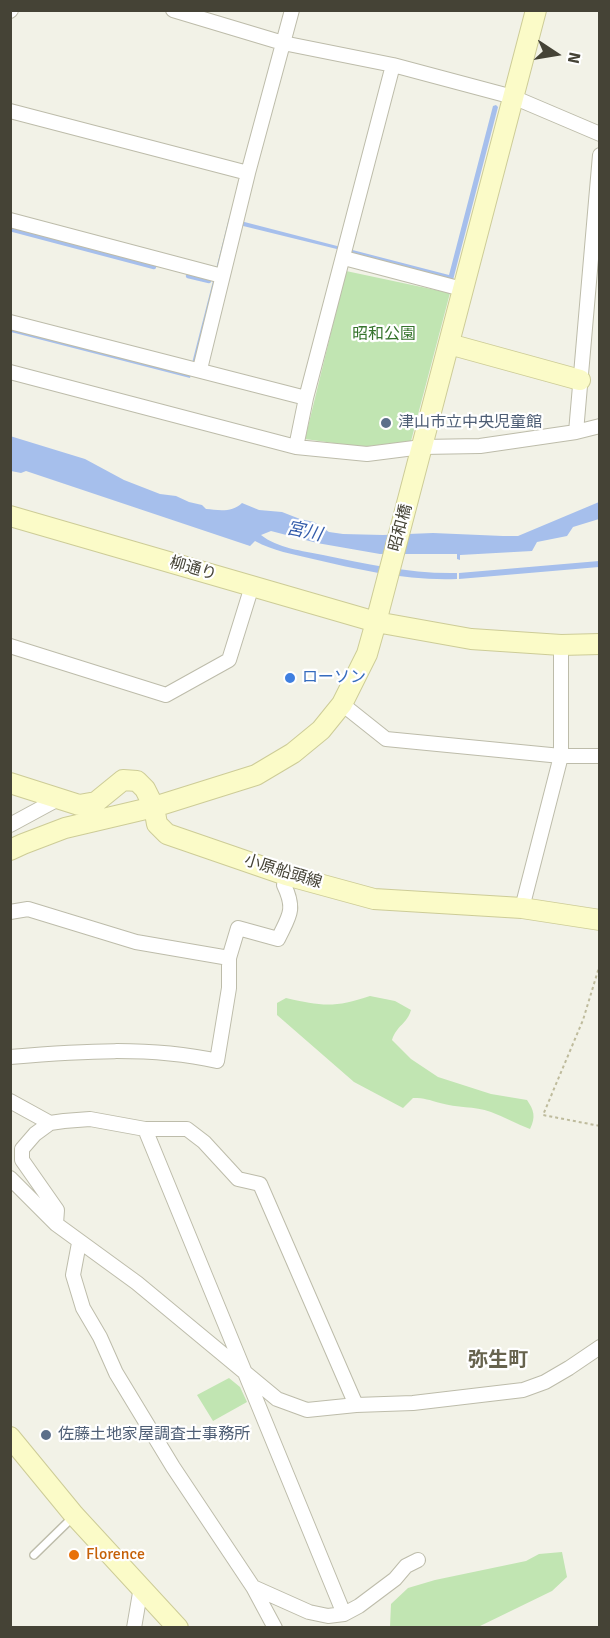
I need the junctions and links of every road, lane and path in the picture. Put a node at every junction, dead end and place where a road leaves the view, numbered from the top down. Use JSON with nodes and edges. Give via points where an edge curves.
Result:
{"nodes":[{"id":1,"x":172,"y":10,"type":"edge"},
{"id":2,"x":292,"y":10,"type":"edge"},
{"id":3,"x":536,"y":10,"type":"edge"},
{"id":4,"x":283,"y":43,"type":"junction"},
{"id":5,"x":393,"y":65,"type":"junction"},
{"id":6,"x":513,"y":97,"type":"junction"},
{"id":7,"x":10,"y":111,"type":"edge"},
{"id":8,"x":600,"y":134,"type":"edge"},
{"id":9,"x":600,"y":155,"type":"edge"},
{"id":10,"x":248,"y":173,"type":"junction"},
{"id":11,"x":10,"y":220,"type":"edge"},
{"id":12,"x":344,"y":258,"type":"junction"},
{"id":13,"x":222,"y":276,"type":"junction"},
{"id":14,"x":462,"y":289,"type":"junction"},
{"id":15,"x":10,"y":322,"type":"edge"},
{"id":16,"x":449,"y":344,"type":"junction"},
{"id":17,"x":200,"y":369,"type":"junction"},
{"id":18,"x":10,"y":372,"type":"edge"},
{"id":19,"x":580,"y":380,"type":"junction"},
{"id":20,"x":306,"y":398,"type":"junction"},
{"id":21,"x":600,"y":426,"type":"edge"},
{"id":22,"x":576,"y":432,"type":"junction"},
{"id":23,"x":296,"y":447,"type":"junction"},
{"id":24,"x":421,"y":452,"type":"junction"},
{"id":25,"x":10,"y":516,"type":"edge"},
{"id":26,"x":252,"y":586,"type":"junction"},
{"id":27,"x":376,"y":622,"type":"junction"},
{"id":28,"x":600,"y":644,"type":"edge"},
{"id":29,"x":561,"y":645,"type":"junction"},
{"id":30,"x":10,"y":646,"type":"edge"},
{"id":31,"x":342,"y":704,"type":"junction"},
{"id":32,"x":561,"y":756,"type":"junction"},
{"id":33,"x":600,"y":756,"type":"edge"},
{"id":34,"x":10,"y":783,"type":"edge"},
{"id":35,"x":58,"y":799,"type":"junction"},
{"id":36,"x":154,"y":807,"type":"junction"},
{"id":37,"x":10,"y":825,"type":"edge"},
{"id":38,"x":10,"y":850,"type":"edge"},
{"id":39,"x":286,"y":875,"type":"junction"},
{"id":40,"x":522,"y":908,"type":"junction"},
{"id":41,"x":10,"y":912,"type":"edge"},
{"id":42,"x":600,"y":920,"type":"edge"},
{"id":43,"x":229,"y":958,"type":"junction"},
{"id":44,"x":600,"y":964,"type":"edge"},
{"id":45,"x":10,"y":1057,"type":"edge"},
{"id":46,"x":10,"y":1101,"type":"edge"},
{"id":47,"x":50,"y":1123,"type":"junction"},
{"id":48,"x":600,"y":1126,"type":"edge"},
{"id":49,"x":146,"y":1129,"type":"junction"},
{"id":50,"x":10,"y":1178,"type":"edge"},
{"id":51,"x":56,"y":1224,"type":"junction"},
{"id":52,"x":79,"y":1243,"type":"junction"},
{"id":53,"x":600,"y":1347,"type":"edge"},
{"id":54,"x":247,"y":1375,"type":"junction"},
{"id":55,"x":356,"y":1405,"type":"junction"},
{"id":56,"x":10,"y":1437,"type":"edge"},
{"id":57,"x":74,"y":1515,"type":"junction"},
{"id":58,"x":34,"y":1555,"type":"dead end"},
{"id":59,"x":418,"y":1560,"type":"dead end"},
{"id":60,"x":141,"y":1587,"type":"junction"},
{"id":61,"x":253,"y":1587,"type":"junction"},
{"id":62,"x":344,"y":1614,"type":"junction"},
{"id":63,"x":134,"y":1628,"type":"edge"},
{"id":64,"x":178,"y":1628,"type":"edge"},
{"id":65,"x":275,"y":1628,"type":"edge"}],
"edges":[{"from":1,"to":4,"type":"street"},
{"from":2,"to":4,"type":"street"},
{"from":3,"to":6,"type":"street","name":"昭和橋"},
{"from":4,"to":5,"type":"street"},
{"from":4,"to":10,"type":"street"},
{"from":5,"to":6,"type":"street"},
{"from":5,"to":12,"type":"street"},
{"from":6,"to":8,"type":"street"},
{"from":6,"to":14,"type":"street","name":"昭和橋"},
{"from":7,"to":10,"type":"street"},
{"from":9,"to":19,"type":"street"},
{"from":10,"to":13,"type":"street"},
{"from":11,"to":13,"type":"street"},
{"from":12,"to":14,"type":"street"},
{"from":12,"to":20,"type":"street"},
{"from":13,"to":17,"type":"street"},
{"from":14,"to":16,"type":"street","name":"昭和橋"},
{"from":15,"to":17,"type":"street"},
{"from":16,"to":19,"type":"street"},
{"from":16,"to":24,"type":"street","name":"昭和橋"},
{"from":17,"to":20,"type":"street"},
{"from":18,"to":23,"type":"street"},
{"from":19,"to":22,"type":"street"},
{"from":20,"to":23,"type":"street"},
{"from":21,"to":22,"type":"street"},
{"from":22,"to":24,"type":"street"},
{"from":23,"to":24,"type":"street","via":[[367,454]]},
{"from":24,"to":27,"type":"street","name":"昭和橋"},
{"from":25,"to":26,"type":"street","name":"柳通り"},
{"from":26,"to":27,"type":"street","name":"柳通り"},
{"from":26,"to":30,"type":"street","via":[[230,660],[166,695]]},
{"from":27,"to":29,"type":"street","name":"柳通り","via":[[471,639]]},
{"from":27,"to":31,"type":"street","name":"昭和橋","via":[[367,654]]},
{"from":28,"to":29,"type":"street","name":"柳通り"},
{"from":29,"to":32,"type":"street"},
{"from":31,"to":32,"type":"street","via":[[386,739]]},
{"from":31,"to":36,"type":"street","name":"昭和橋","via":[[321,730],[256,775]]},
{"from":32,"to":33,"type":"street"},
{"from":32,"to":40,"type":"street"},
{"from":34,"to":35,"type":"street","name":"小原船頭線"},
{"from":35,"to":36,"type":"street","name":"小原船頭線","via":[[78,805],[96,802],[123,780],[137,781]]},
{"from":35,"to":37,"type":"street"},
{"from":36,"to":38,"type":"street","name":"昭和橋","via":[[65,828]]},
{"from":36,"to":39,"type":"street","name":"小原船頭線","via":[[158,824],[167,834]]},
{"from":39,"to":40,"type":"street","name":"小原船頭線","via":[[374,899]]},
{"from":39,"to":43,"type":"street","via":[[284,885],[292,911],[278,939],[238,927]]},
{"from":40,"to":42,"type":"street","name":"小原船頭線"},
{"from":41,"to":43,"type":"street","via":[[28,909],[136,942]]},
{"from":43,"to":45,"type":"street","via":[[229,988],[217,1061],[192,1055],[102,1052]]},
{"from":44,"to":48,"type":"path","via":[[583,1020],[543,1115]]},
{"from":46,"to":47,"type":"street"},
{"from":47,"to":49,"type":"street","via":[[90,1119]]},
{"from":47,"to":51,"type":"street","via":[[22,1149],[22,1160],[57,1210]]},
{"from":49,"to":54,"type":"street"},
{"from":49,"to":55,"type":"street","via":[[187,1129],[238,1179],[260,1184]]},
{"from":50,"to":51,"type":"street"},
{"from":51,"to":52,"type":"street"},
{"from":52,"to":54,"type":"street","via":[[137,1283]]},
{"from":52,"to":61,"type":"street","via":[[73,1275],[83,1308],[116,1373],[173,1467]]},
{"from":53,"to":55,"type":"street","via":[[545,1382],[523,1390],[413,1403]]},
{"from":54,"to":55,"type":"street","via":[[277,1399],[307,1410]]},
{"from":54,"to":62,"type":"street"},
{"from":56,"to":57,"type":"street"},
{"from":57,"to":58,"type":"lane"},
{"from":57,"to":60,"type":"street"},
{"from":59,"to":62,"type":"street"},
{"from":60,"to":63,"type":"street"},
{"from":60,"to":64,"type":"street"},
{"from":61,"to":62,"type":"street","via":[[309,1612]]},
{"from":61,"to":65,"type":"street"}]}
